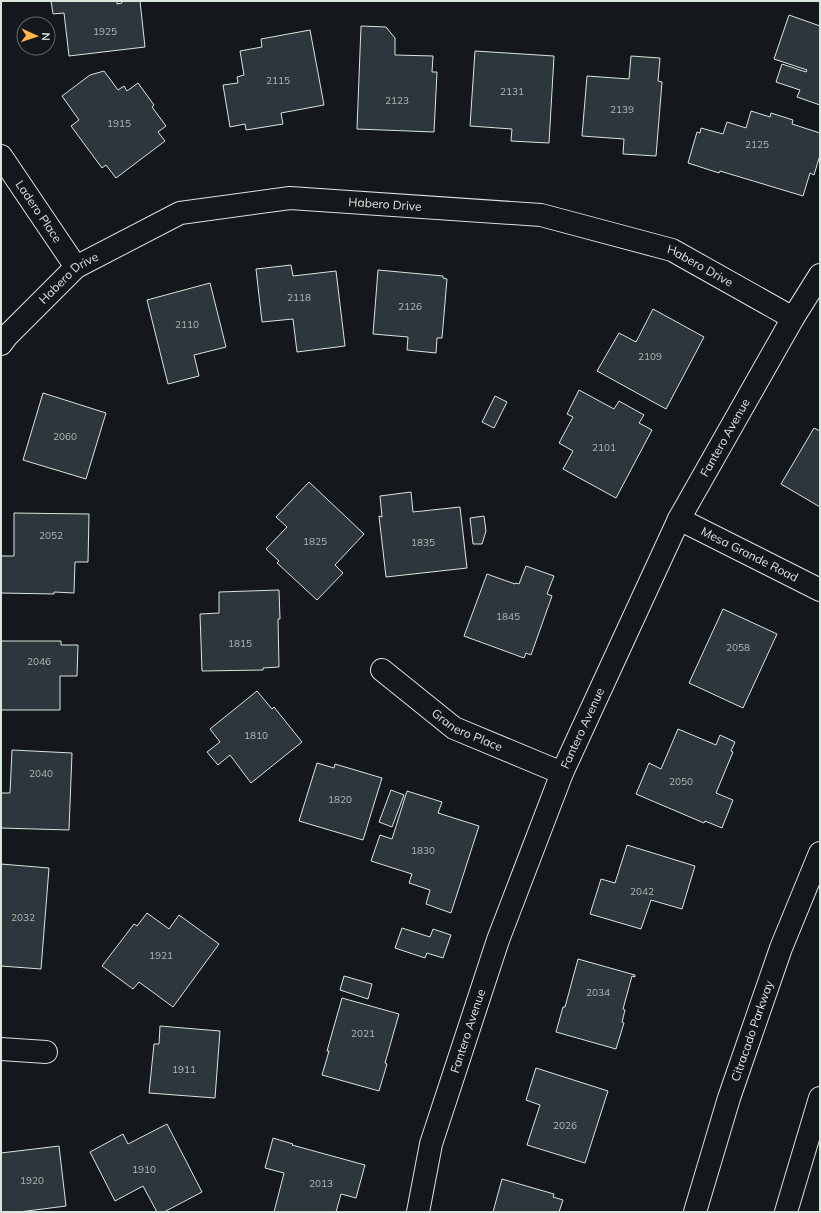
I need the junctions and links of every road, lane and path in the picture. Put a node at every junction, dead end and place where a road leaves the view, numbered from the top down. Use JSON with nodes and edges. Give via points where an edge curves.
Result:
{"nodes":[{"id":1,"x":1,"y":156,"type":"edge"},
{"id":2,"x":76,"y":267,"type":"junction"},
{"id":3,"x":820,"y":275,"type":"edge"},
{"id":4,"x":793,"y":318,"type":"junction"},
{"id":5,"x":1,"y":344,"type":"edge"},
{"id":6,"x":679,"y":519,"type":"junction"},
{"id":7,"x":820,"y":590,"type":"edge"},
{"id":8,"x":382,"y":670,"type":"dead end"},
{"id":9,"x":562,"y":773,"type":"junction"},
{"id":10,"x":820,"y":853,"type":"edge"},
{"id":11,"x":1,"y":1050,"type":"edge"},
{"id":12,"x":46,"y":1052,"type":"dead end"},
{"id":13,"x":820,"y":1098,"type":"edge"},
{"id":14,"x":418,"y":1212,"type":"edge"},
{"id":15,"x":695,"y":1212,"type":"edge"},
{"id":16,"x":786,"y":1212,"type":"edge"}],
"edges":[{"from":1,"to":2,"type":"street","name":"Ladero Place"},
{"from":2,"to":4,"type":"street","name":"Habero Drive","via":[[180,213],[290,198],[542,215],[672,250]]},
{"from":2,"to":5,"type":"street","name":"Habero Drive"},
{"from":3,"to":4,"type":"street","name":"Fantero Avenue"},
{"from":4,"to":6,"type":"street","name":"Fantero Avenue"},
{"from":6,"to":7,"type":"street","name":"Mesa Grande Road"},
{"from":6,"to":9,"type":"street","name":"Fantero Avenue"},
{"from":8,"to":9,"type":"street","name":"Granero Place","via":[[454,728]]},
{"from":9,"to":14,"type":"street","name":"Fantero Avenue","via":[[495,947],[431,1144]]},
{"from":10,"to":15,"type":"street","name":"Citracado Parkway","via":[[781,948],[729,1098]]},
{"from":11,"to":12,"type":"street"},
{"from":13,"to":16,"type":"street"}]}
